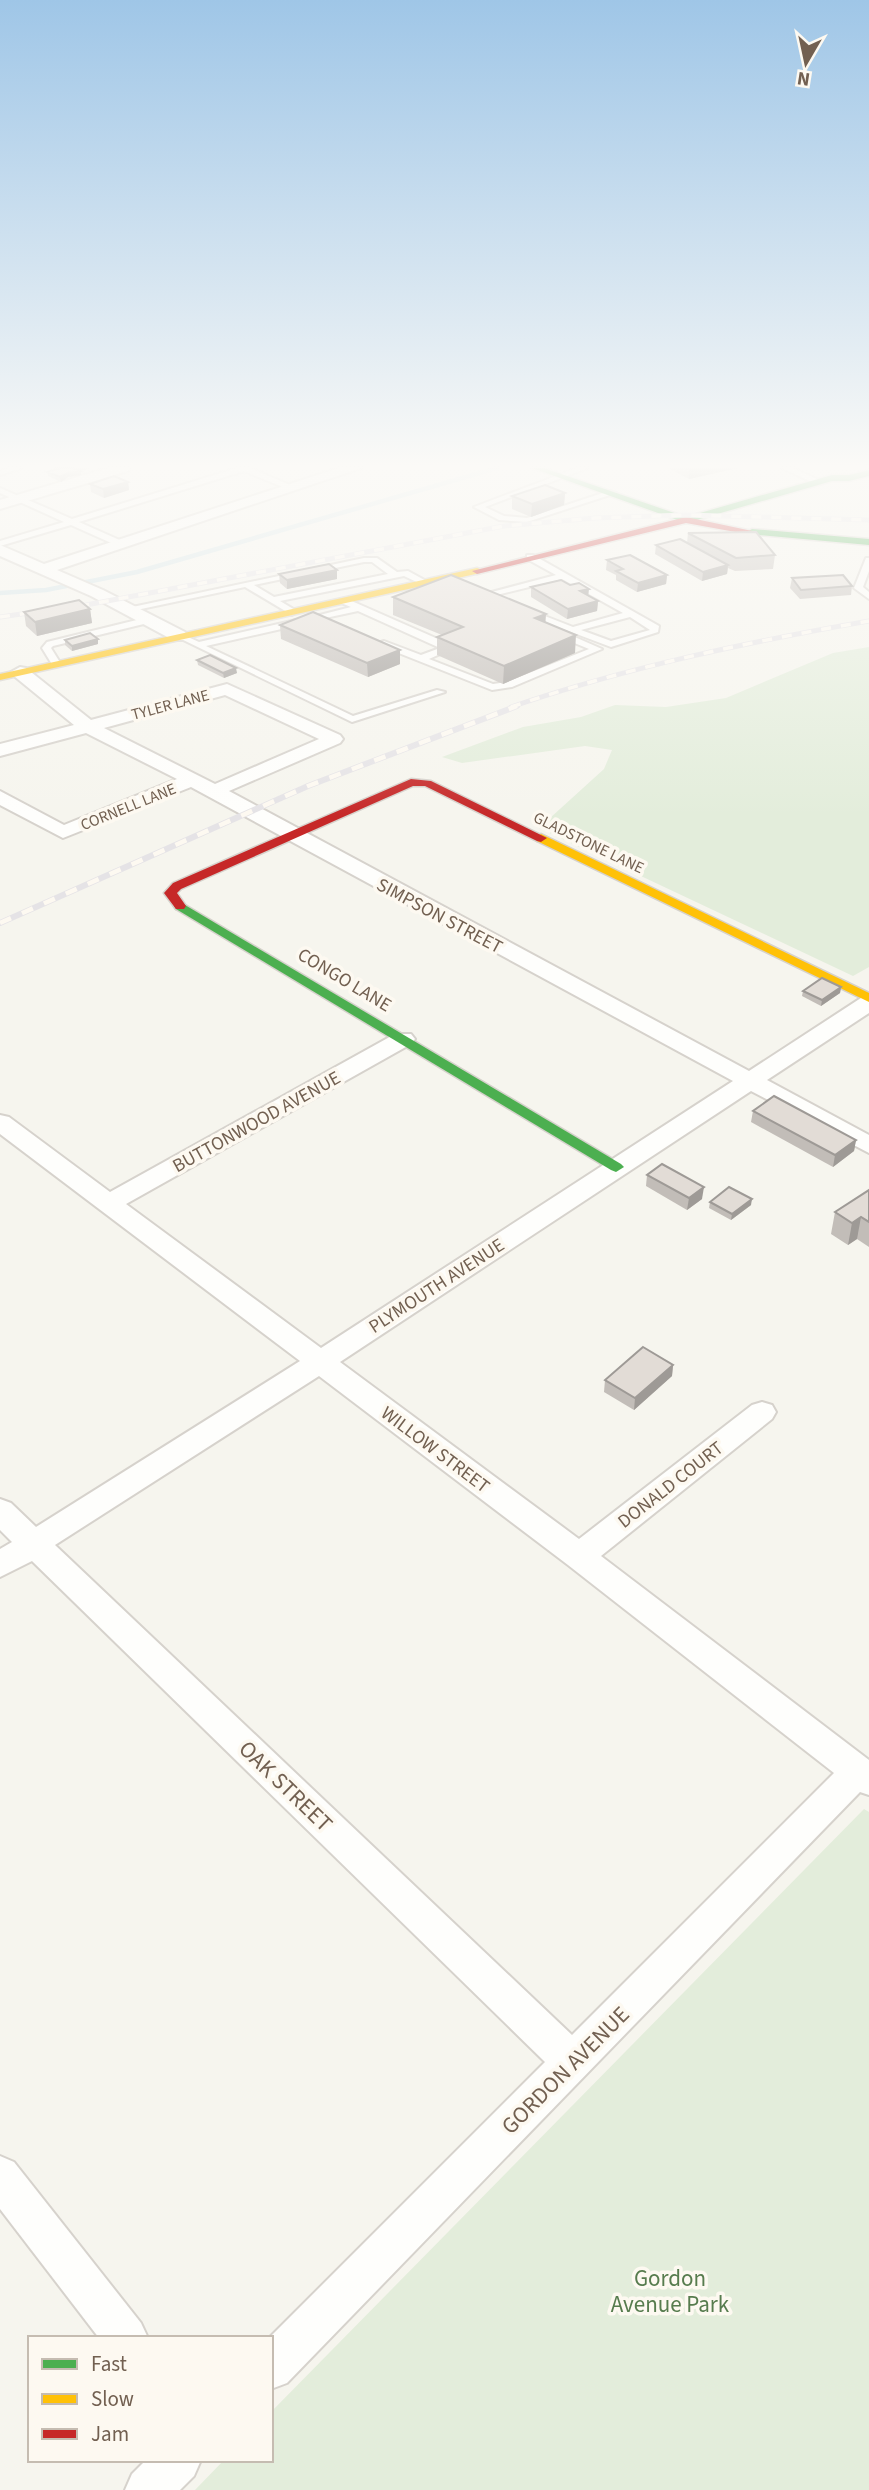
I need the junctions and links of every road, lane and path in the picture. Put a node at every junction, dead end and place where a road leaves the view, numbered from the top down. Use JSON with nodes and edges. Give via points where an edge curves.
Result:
{"nodes":[{"id":1,"x":78,"y":584,"type":"edge"},
{"id":2,"x":246,"y":584,"type":"joint"},
{"id":3,"x":350,"y":584,"type":"edge"},
{"id":4,"x":438,"y":584,"type":"edge"},
{"id":5,"x":532,"y":584,"type":"edge"},
{"id":6,"x":577,"y":584,"type":"edge"},
{"id":7,"x":859,"y":584,"type":"edge"},
{"id":8,"x":97,"y":593,"type":"joint"},
{"id":9,"x":869,"y":596,"type":"edge"},
{"id":10,"x":273,"y":600,"type":"junction"},
{"id":11,"x":499,"y":601,"type":"edge"},
{"id":12,"x":351,"y":604,"type":"junction"},
{"id":13,"x":127,"y":609,"type":"junction"},
{"id":14,"x":382,"y":609,"type":"dead end"},
{"id":15,"x":370,"y":612,"type":"junction"},
{"id":16,"x":630,"y":614,"type":"junction"},
{"id":17,"x":296,"y":617,"type":"junction"},
{"id":18,"x":149,"y":620,"type":"junction"},
{"id":19,"x":331,"y":624,"type":"edge"},
{"id":20,"x":119,"y":628,"type":"junction"},
{"id":21,"x":570,"y":630,"type":"junction"},
{"id":22,"x":179,"y":636,"type":"junction"},
{"id":23,"x":369,"y":639,"type":"edge"},
{"id":24,"x":138,"y":645,"type":"junction"},
{"id":25,"x":197,"y":645,"type":"junction"},
{"id":26,"x":420,"y":659,"type":"junction"},
{"id":27,"x":56,"y":664,"type":"junction"},
{"id":28,"x":20,"y":672,"type":"junction"},
{"id":29,"x":0,"y":677,"type":"edge"},
{"id":30,"x":440,"y":692,"type":"dead end"},
{"id":31,"x":87,"y":726,"type":"junction"},
{"id":32,"x":334,"y":739,"type":"joint"},
{"id":33,"x":0,"y":750,"type":"edge"},
{"id":34,"x":192,"y":780,"type":"junction"},
{"id":35,"x":214,"y":791,"type":"junction"},
{"id":36,"x":0,"y":797,"type":"edge"},
{"id":37,"x":290,"y":834,"type":"junction"},
{"id":38,"x":864,"y":1009,"type":"edge"},
{"id":39,"x":403,"y":1039,"type":"junction"},
{"id":40,"x":748,"y":1082,"type":"junction"},
{"id":41,"x":0,"y":1122,"type":"edge"},
{"id":42,"x":869,"y":1145,"type":"edge"},
{"id":43,"x":616,"y":1167,"type":"junction"},
{"id":44,"x":109,"y":1203,"type":"junction"},
{"id":45,"x":320,"y":1362,"type":"junction"},
{"id":46,"x":762,"y":1412,"type":"dead end"},
{"id":47,"x":0,"y":1510,"type":"edge"},
{"id":48,"x":34,"y":1543,"type":"junction"},
{"id":49,"x":579,"y":1556,"type":"junction"},
{"id":50,"x":0,"y":1565,"type":"edge"},
{"id":51,"x":863,"y":1776,"type":"edge"},
{"id":52,"x":572,"y":2062,"type":"junction"},
{"id":53,"x":0,"y":2176,"type":"edge"},
{"id":54,"x":124,"y":2336,"type":"edge"},
{"id":55,"x":273,"y":2365,"type":"edge"},
{"id":56,"x":176,"y":2462,"type":"edge"},
{"id":57,"x":148,"y":2490,"type":"edge"}],
"edges":[{"from":1,"to":8,"type":"street"},
{"from":2,"to":10,"type":"lane"},
{"from":2,"to":13,"type":"lane"},
{"from":3,"to":10,"type":"lane"},
{"from":4,"to":12,"type":"street"},
{"from":5,"to":11,"type":"lane","via":[[481,598]]},
{"from":6,"to":16,"type":"lane"},
{"from":7,"to":9,"type":"lane"},
{"from":8,"to":13,"type":"street"},
{"from":10,"to":17,"type":"lane"},
{"from":12,"to":15,"type":"lane"},
{"from":12,"to":17,"type":"street"},
{"from":12,"to":19,"type":"lane","via":[[319,618]]},
{"from":13,"to":18,"type":"street"},
{"from":14,"to":15,"type":"lane"},
{"from":15,"to":26,"type":"lane","via":[[444,645]]},
{"from":16,"to":21,"type":"lane"},
{"from":16,"to":21,"type":"lane","via":[[656,628],[654,632],[611,644]]},
{"from":17,"to":22,"type":"street"},
{"from":17,"to":25,"type":"lane"},
{"from":18,"to":20,"type":"lane"},
{"from":18,"to":22,"type":"street"},
{"from":20,"to":24,"type":"lane"},
{"from":20,"to":27,"type":"lane","via":[[50,644],[46,648]]},
{"from":21,"to":26,"type":"lane","via":[[523,615],[597,649],[509,685],[492,687]]},
{"from":22,"to":24,"type":"street"},
{"from":22,"to":25,"type":"lane"},
{"from":23,"to":26,"type":"lane"},
{"from":24,"to":27,"type":"street"},
{"from":25,"to":30,"type":"lane","via":[[352,719]]},
{"from":27,"to":28,"type":"street"},
{"from":28,"to":29,"type":"street"},
{"from":28,"to":31,"type":"street","name":"SIMPSON STREET"},
{"from":31,"to":32,"type":"street","name":"TYLER LANE","via":[[228,689]]},
{"from":31,"to":33,"type":"street","name":"TYLER LANE"},
{"from":31,"to":34,"type":"street","name":"SIMPSON STREET"},
{"from":32,"to":35,"type":"street"},
{"from":34,"to":35,"type":"street","name":"SIMPSON STREET"},
{"from":34,"to":36,"type":"street","name":"CORNELL LANE","via":[[63,832]]},
{"from":35,"to":37,"type":"street","name":"SIMPSON STREET"},
{"from":37,"to":38,"type":"street","name":"GLADSTONE LANE","via":[[411,782],[427,783]]},
{"from":37,"to":39,"type":"street","name":"CONGO LANE","via":[[170,893],[179,905]]},
{"from":37,"to":40,"type":"street","name":"SIMPSON STREET"},
{"from":38,"to":40,"type":"street","name":"PLYMOUTH AVENUE"},
{"from":39,"to":43,"type":"street","name":"CONGO LANE"},
{"from":39,"to":44,"type":"street","name":"BUTTONWOOD AVENUE"},
{"from":40,"to":42,"type":"street","name":"SIMPSON STREET"},
{"from":40,"to":43,"type":"street","name":"PLYMOUTH AVENUE"},
{"from":41,"to":44,"type":"street","name":"WILLOW STREET"},
{"from":43,"to":45,"type":"street","name":"PLYMOUTH AVENUE"},
{"from":44,"to":45,"type":"street","name":"WILLOW STREET"},
{"from":45,"to":48,"type":"street","name":"PLYMOUTH AVENUE"},
{"from":45,"to":49,"type":"street","name":"WILLOW STREET"},
{"from":46,"to":49,"type":"street","name":"DONALD COURT"},
{"from":47,"to":48,"type":"street","name":"OAK STREET"},
{"from":48,"to":50,"type":"street","name":"PLYMOUTH AVENUE"},
{"from":48,"to":52,"type":"street","name":"OAK STREET"},
{"from":49,"to":51,"type":"street","name":"WILLOW STREET"},
{"from":51,"to":52,"type":"street","name":"GORDON AVENUE"},
{"from":52,"to":55,"type":"street","name":"GORDON AVENUE"},
{"from":53,"to":54,"type":"street"},
{"from":56,"to":57,"type":"street"}]}
